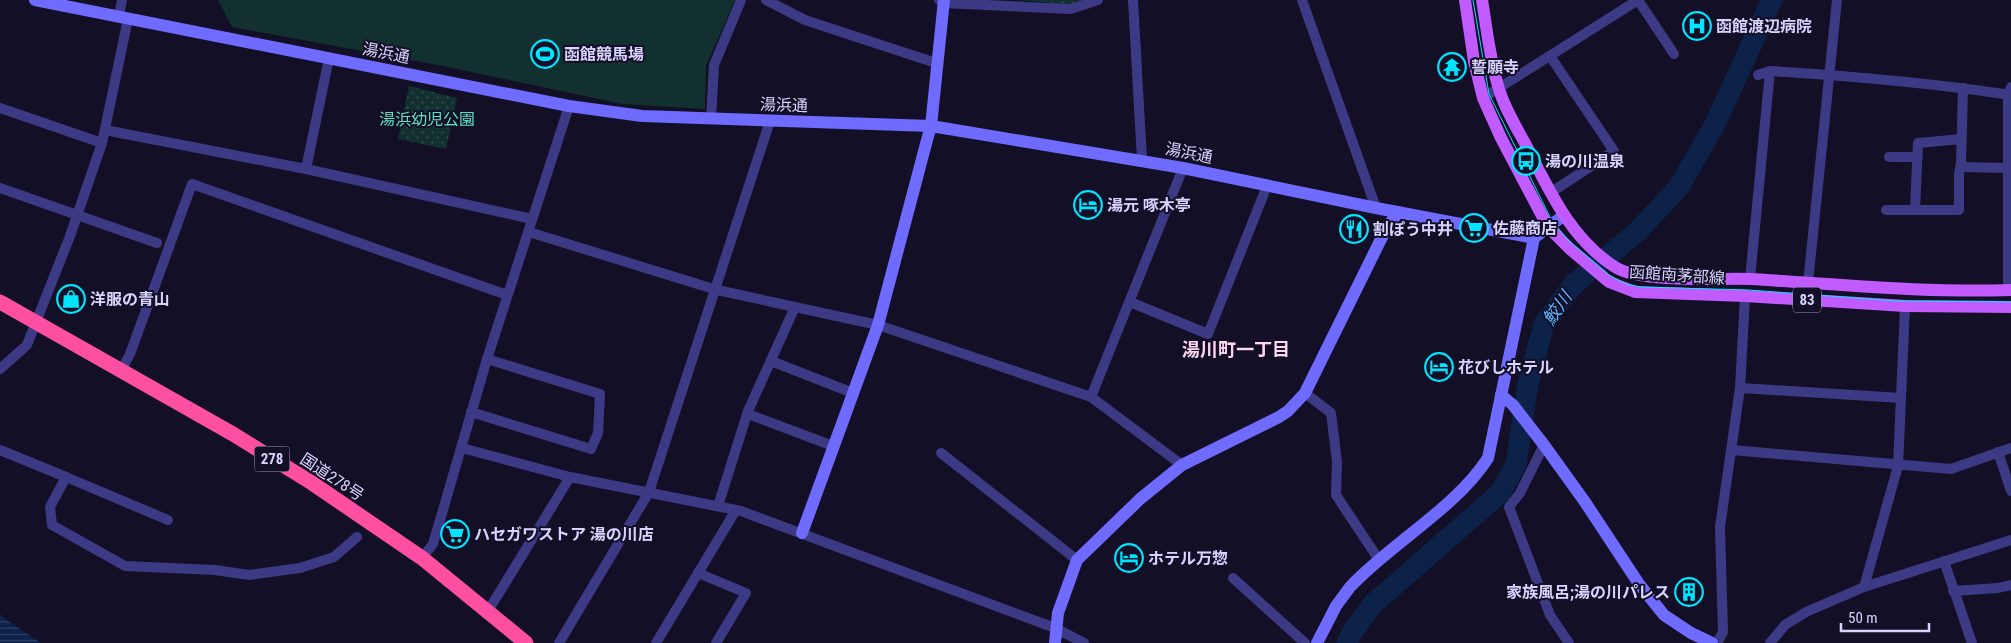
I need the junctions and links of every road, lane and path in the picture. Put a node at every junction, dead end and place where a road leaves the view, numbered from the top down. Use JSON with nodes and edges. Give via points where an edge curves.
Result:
{"nodes":[{"id":1,"x":35,"y":0,"type":"edge"},
{"id":2,"x":122,"y":0,"type":"edge"},
{"id":3,"x":741,"y":0,"type":"edge"},
{"id":4,"x":766,"y":0,"type":"edge"},
{"id":5,"x":1098,"y":0,"type":"edge"},
{"id":6,"x":1133,"y":0,"type":"edge"},
{"id":7,"x":1302,"y":0,"type":"edge"},
{"id":8,"x":1465,"y":0,"type":"edge"},
{"id":9,"x":1482,"y":0,"type":"edge"},
{"id":10,"x":1638,"y":0,"type":"edge"},
{"id":11,"x":1837,"y":0,"type":"edge"},
{"id":12,"x":942,"y":1,"type":"edge"},
{"id":13,"x":123,"y":18,"type":"junction"},
{"id":14,"x":1674,"y":54,"type":"dead end"},
{"id":15,"x":1550,"y":56,"type":"junction"},
{"id":16,"x":329,"y":58,"type":"junction"},
{"id":17,"x":936,"y":63,"type":"junction"},
{"id":18,"x":1770,"y":71,"type":"junction"},
{"id":19,"x":1830,"y":74,"type":"junction"},
{"id":20,"x":1758,"y":75,"type":"dead end"},
{"id":21,"x":1499,"y":88,"type":"junction"},
{"id":22,"x":1962,"y":88,"type":"junction"},
{"id":23,"x":2010,"y":92,"type":"edge"},
{"id":24,"x":1483,"y":98,"type":"junction"},
{"id":25,"x":570,"y":106,"type":"junction"},
{"id":26,"x":0,"y":108,"type":"edge"},
{"id":27,"x":711,"y":119,"type":"junction"},
{"id":28,"x":770,"y":120,"type":"junction"},
{"id":29,"x":931,"y":126,"type":"junction"},
{"id":30,"x":105,"y":130,"type":"junction"},
{"id":31,"x":1962,"y":139,"type":"junction"},
{"id":32,"x":102,"y":143,"type":"junction"},
{"id":33,"x":1889,"y":157,"type":"dead end"},
{"id":34,"x":1918,"y":157,"type":"junction"},
{"id":35,"x":1142,"y":160,"type":"junction"},
{"id":36,"x":306,"y":168,"type":"junction"},
{"id":37,"x":1183,"y":168,"type":"junction"},
{"id":38,"x":1960,"y":168,"type":"junction"},
{"id":39,"x":2008,"y":168,"type":"junction"},
{"id":40,"x":1267,"y":186,"type":"junction"},
{"id":41,"x":0,"y":188,"type":"edge"},
{"id":42,"x":1550,"y":193,"type":"junction"},
{"id":43,"x":1376,"y":208,"type":"junction"},
{"id":44,"x":1886,"y":210,"type":"dead end"},
{"id":45,"x":1915,"y":210,"type":"junction"},
{"id":46,"x":1398,"y":212,"type":"junction"},
{"id":47,"x":77,"y":215,"type":"junction"},
{"id":48,"x":1563,"y":216,"type":"junction"},
{"id":49,"x":532,"y":219,"type":"junction"},
{"id":50,"x":1548,"y":227,"type":"junction"},
{"id":51,"x":529,"y":232,"type":"junction"},
{"id":52,"x":1534,"y":238,"type":"junction"},
{"id":53,"x":158,"y":243,"type":"dead end"},
{"id":54,"x":1750,"y":279,"type":"junction"},
{"id":55,"x":1808,"y":283,"type":"junction"},
{"id":56,"x":717,"y":290,"type":"junction"},
{"id":57,"x":2010,"y":290,"type":"edge"},
{"id":58,"x":507,"y":295,"type":"junction"},
{"id":59,"x":1745,"y":296,"type":"junction"},
{"id":60,"x":0,"y":302,"type":"edge"},
{"id":61,"x":1130,"y":302,"type":"junction"},
{"id":62,"x":1906,"y":306,"type":"junction"},
{"id":63,"x":795,"y":307,"type":"junction"},
{"id":64,"x":2011,"y":307,"type":"edge"},
{"id":65,"x":36,"y":322,"type":"junction"},
{"id":66,"x":878,"y":324,"type":"junction"},
{"id":67,"x":487,"y":359,"type":"junction"},
{"id":68,"x":771,"y":361,"type":"junction"},
{"id":69,"x":0,"y":369,"type":"edge"},
{"id":70,"x":121,"y":371,"type":"junction"},
{"id":71,"x":1740,"y":388,"type":"junction"},
{"id":72,"x":1305,"y":392,"type":"junction"},
{"id":73,"x":853,"y":394,"type":"junction"},
{"id":74,"x":1501,"y":394,"type":"junction"},
{"id":75,"x":1091,"y":397,"type":"junction"},
{"id":76,"x":1901,"y":398,"type":"junction"},
{"id":77,"x":471,"y":412,"type":"junction"},
{"id":78,"x":748,"y":414,"type":"junction"},
{"id":79,"x":1544,"y":445,"type":"junction"},
{"id":80,"x":833,"y":446,"type":"junction"},
{"id":81,"x":462,"y":448,"type":"junction"},
{"id":82,"x":2011,"y":448,"type":"edge"},
{"id":83,"x":0,"y":450,"type":"edge"},
{"id":84,"x":1732,"y":450,"type":"junction"},
{"id":85,"x":1998,"y":452,"type":"junction"},
{"id":86,"x":941,"y":453,"type":"dead end"},
{"id":87,"x":1182,"y":465,"type":"junction"},
{"id":88,"x":1898,"y":466,"type":"junction"},
{"id":89,"x":66,"y":477,"type":"junction"},
{"id":90,"x":570,"y":477,"type":"junction"},
{"id":91,"x":2011,"y":491,"type":"edge"},
{"id":92,"x":649,"y":492,"type":"junction"},
{"id":93,"x":718,"y":506,"type":"junction"},
{"id":94,"x":736,"y":510,"type":"junction"},
{"id":95,"x":168,"y":520,"type":"dead end"},
{"id":96,"x":802,"y":533,"type":"junction"},
{"id":97,"x":357,"y":537,"type":"dead end"},
{"id":98,"x":2011,"y":540,"type":"edge"},
{"id":99,"x":422,"y":558,"type":"junction"},
{"id":100,"x":1077,"y":560,"type":"junction"},
{"id":101,"x":1379,"y":560,"type":"junction"},
{"id":102,"x":1944,"y":561,"type":"junction"},
{"id":103,"x":698,"y":573,"type":"junction"},
{"id":104,"x":1233,"y":578,"type":"dead end"},
{"id":105,"x":2011,"y":585,"type":"edge"},
{"id":106,"x":1864,"y":587,"type":"junction"},
{"id":107,"x":1954,"y":591,"type":"junction"},
{"id":108,"x":488,"y":611,"type":"junction"},
{"id":109,"x":1055,"y":628,"type":"junction"},
{"id":110,"x":526,"y":643,"type":"edge"},
{"id":111,"x":559,"y":643,"type":"edge"},
{"id":112,"x":656,"y":643,"type":"edge"},
{"id":113,"x":716,"y":643,"type":"edge"},
{"id":114,"x":1055,"y":643,"type":"edge"},
{"id":115,"x":1084,"y":643,"type":"edge"},
{"id":116,"x":1305,"y":643,"type":"edge"},
{"id":117,"x":1317,"y":643,"type":"edge"},
{"id":118,"x":1569,"y":643,"type":"edge"},
{"id":119,"x":1712,"y":643,"type":"edge"},
{"id":120,"x":1717,"y":643,"type":"edge"},
{"id":121,"x":1770,"y":643,"type":"edge"},
{"id":122,"x":1972,"y":643,"type":"edge"}],
"edges":[{"from":1,"to":13,"type":"street","name":"湯浜通"},
{"from":2,"to":13,"type":"street"},
{"from":3,"to":27,"type":"street","via":[[714,65]]},
{"from":4,"to":17,"type":"street","via":[[805,20]]},
{"from":5,"to":12,"type":"street","via":[[1071,9]]},
{"from":6,"to":35,"type":"street"},
{"from":7,"to":43,"type":"street"},
{"from":8,"to":24,"type":"main road","name":"函館南茅部線","number":"83"},
{"from":9,"to":21,"type":"main road","name":"函館南茅部線","number":"83"},
{"from":10,"to":14,"type":"street"},
{"from":10,"to":15,"type":"street"},
{"from":11,"to":19,"type":"street"},
{"from":12,"to":17,"type":"street"},
{"from":13,"to":16,"type":"street","name":"湯浜通"},
{"from":13,"to":30,"type":"street"},
{"from":15,"to":21,"type":"street"},
{"from":15,"to":42,"type":"street","via":[[1614,151]]},
{"from":16,"to":25,"type":"street","name":"湯浜通"},
{"from":16,"to":36,"type":"street"},
{"from":17,"to":29,"type":"street"},
{"from":18,"to":19,"type":"street"},
{"from":18,"to":20,"type":"street"},
{"from":18,"to":54,"type":"street"},
{"from":19,"to":22,"type":"street"},
{"from":19,"to":55,"type":"street"},
{"from":21,"to":24,"type":"street"},
{"from":21,"to":42,"type":"main road","name":"函館南茅部線","number":"83","via":[[1503,102]]},
{"from":22,"to":23,"type":"street"},
{"from":22,"to":31,"type":"street"},
{"from":23,"to":39,"type":"street"},
{"from":24,"to":50,"type":"main road","name":"函館南茅部線","number":"83"},
{"from":25,"to":27,"type":"street","name":"湯浜通","via":[[642,116]]},
{"from":25,"to":49,"type":"street"},
{"from":26,"to":32,"type":"street"},
{"from":27,"to":28,"type":"street","name":"湯浜通"},
{"from":28,"to":29,"type":"street","name":"湯浜通"},
{"from":28,"to":56,"type":"street"},
{"from":29,"to":35,"type":"street","name":"湯浜通"},
{"from":29,"to":66,"type":"street"},
{"from":30,"to":32,"type":"street"},
{"from":30,"to":36,"type":"street"},
{"from":31,"to":34,"type":"street","via":[[1918,143]]},
{"from":31,"to":38,"type":"street"},
{"from":32,"to":47,"type":"street"},
{"from":33,"to":34,"type":"street"},
{"from":34,"to":45,"type":"street"},
{"from":35,"to":37,"type":"street","name":"湯浜通"},
{"from":36,"to":49,"type":"street"},
{"from":37,"to":40,"type":"street","name":"湯浜通"},
{"from":37,"to":61,"type":"street"},
{"from":38,"to":39,"type":"street"},
{"from":38,"to":45,"type":"street","via":[[1959,210]]},
{"from":39,"to":57,"type":"street"},
{"from":40,"to":43,"type":"street","name":"湯浜通"},
{"from":40,"to":61,"type":"street","via":[[1208,334]]},
{"from":41,"to":47,"type":"street"},
{"from":42,"to":48,"type":"main road","name":"函館南茅部線","number":"83"},
{"from":43,"to":46,"type":"street","name":"湯浜通"},
{"from":44,"to":45,"type":"street"},
{"from":46,"to":52,"type":"street","name":"湯浜通"},
{"from":46,"to":72,"type":"street"},
{"from":47,"to":53,"type":"street"},
{"from":47,"to":65,"type":"street"},
{"from":48,"to":50,"type":"street"},
{"from":48,"to":54,"type":"main road","name":"函館南茅部線","number":"83","via":[[1616,268],[1648,275]]},
{"from":49,"to":51,"type":"street"},
{"from":50,"to":52,"type":"street"},
{"from":50,"to":59,"type":"main road","name":"函館南茅部線","number":"83","via":[[1582,260],[1623,289]]},
{"from":51,"to":56,"type":"street"},
{"from":51,"to":58,"type":"street"},
{"from":52,"to":74,"type":"street"},
{"from":54,"to":55,"type":"main road","name":"函館南茅部線","number":"83"},
{"from":55,"to":57,"type":"main road","name":"函館南茅部線","number":"83","via":[[1916,290]]},
{"from":56,"to":63,"type":"street"},
{"from":56,"to":92,"type":"street"},
{"from":58,"to":67,"type":"street"},
{"from":58,"to":70,"type":"street","via":[[192,184]]},
{"from":59,"to":62,"type":"main road","name":"函館南茅部線","number":"83"},
{"from":59,"to":71,"type":"street"},
{"from":60,"to":65,"type":"highway","name":"国道278号","number":"278"},
{"from":61,"to":75,"type":"street"},
{"from":62,"to":64,"type":"main road","name":"函館南茅部線","number":"83"},
{"from":62,"to":76,"type":"street"},
{"from":63,"to":66,"type":"street"},
{"from":63,"to":68,"type":"street"},
{"from":65,"to":69,"type":"street","via":[[27,345]]},
{"from":65,"to":70,"type":"highway","name":"国道278号","number":"278"},
{"from":66,"to":73,"type":"street"},
{"from":66,"to":75,"type":"street"},
{"from":67,"to":77,"type":"street"},
{"from":67,"to":77,"type":"street","via":[[600,394],[598,433],[592,449]]},
{"from":68,"to":73,"type":"street"},
{"from":68,"to":78,"type":"street"},
{"from":70,"to":99,"type":"highway","name":"国道278号","number":"278","via":[[312,483]]},
{"from":71,"to":76,"type":"street"},
{"from":71,"to":84,"type":"street"},
{"from":72,"to":87,"type":"street","via":[[1279,417]]},
{"from":72,"to":101,"type":"street","via":[[1331,413],[1337,462],[1336,495]]},
{"from":73,"to":80,"type":"street"},
{"from":74,"to":79,"type":"street"},
{"from":74,"to":101,"type":"street","via":[[1488,458],[1478,474]]},
{"from":75,"to":87,"type":"street"},
{"from":76,"to":88,"type":"street"},
{"from":77,"to":81,"type":"street"},
{"from":78,"to":80,"type":"street"},
{"from":78,"to":93,"type":"street"},
{"from":79,"to":118,"type":"street","via":[[1510,507],[1550,616]]},
{"from":79,"to":119,"type":"street","via":[[1639,584],[1664,615]]},
{"from":80,"to":96,"type":"street"},
{"from":81,"to":90,"type":"street"},
{"from":81,"to":99,"type":"street","via":[[433,544]]},
{"from":82,"to":85,"type":"street"},
{"from":83,"to":89,"type":"street"},
{"from":84,"to":88,"type":"street"},
{"from":84,"to":120,"type":"street","via":[[1720,527],[1723,632]]},
{"from":85,"to":88,"type":"street","via":[[1951,469]]},
{"from":85,"to":91,"type":"street"},
{"from":86,"to":100,"type":"street"},
{"from":87,"to":100,"type":"street","via":[[1140,499]]},
{"from":88,"to":106,"type":"street"},
{"from":89,"to":95,"type":"street"},
{"from":89,"to":97,"type":"street","via":[[50,507],[52,525],[125,566],[215,570],[249,575],[300,568],[334,557]]},
{"from":90,"to":92,"type":"street"},
{"from":90,"to":108,"type":"street"},
{"from":92,"to":93,"type":"street"},
{"from":92,"to":111,"type":"street"},
{"from":93,"to":94,"type":"street"},
{"from":94,"to":96,"type":"street"},
{"from":94,"to":103,"type":"street"},
{"from":96,"to":109,"type":"street"},
{"from":98,"to":102,"type":"street"},
{"from":99,"to":108,"type":"highway","name":"国道278号","number":"278"},
{"from":100,"to":109,"type":"street"},
{"from":101,"to":117,"type":"street","via":[[1344,594]]},
{"from":102,"to":106,"type":"street"},
{"from":102,"to":107,"type":"street"},
{"from":103,"to":112,"type":"street"},
{"from":103,"to":113,"type":"street","via":[[746,593]]},
{"from":104,"to":116,"type":"street"},
{"from":105,"to":107,"type":"street"},
{"from":106,"to":121,"type":"street","via":[[1806,612],[1785,625]]},
{"from":107,"to":122,"type":"street"},
{"from":108,"to":110,"type":"highway","name":"国道278号","number":"278"},
{"from":109,"to":114,"type":"street"},
{"from":109,"to":115,"type":"street"}]}
